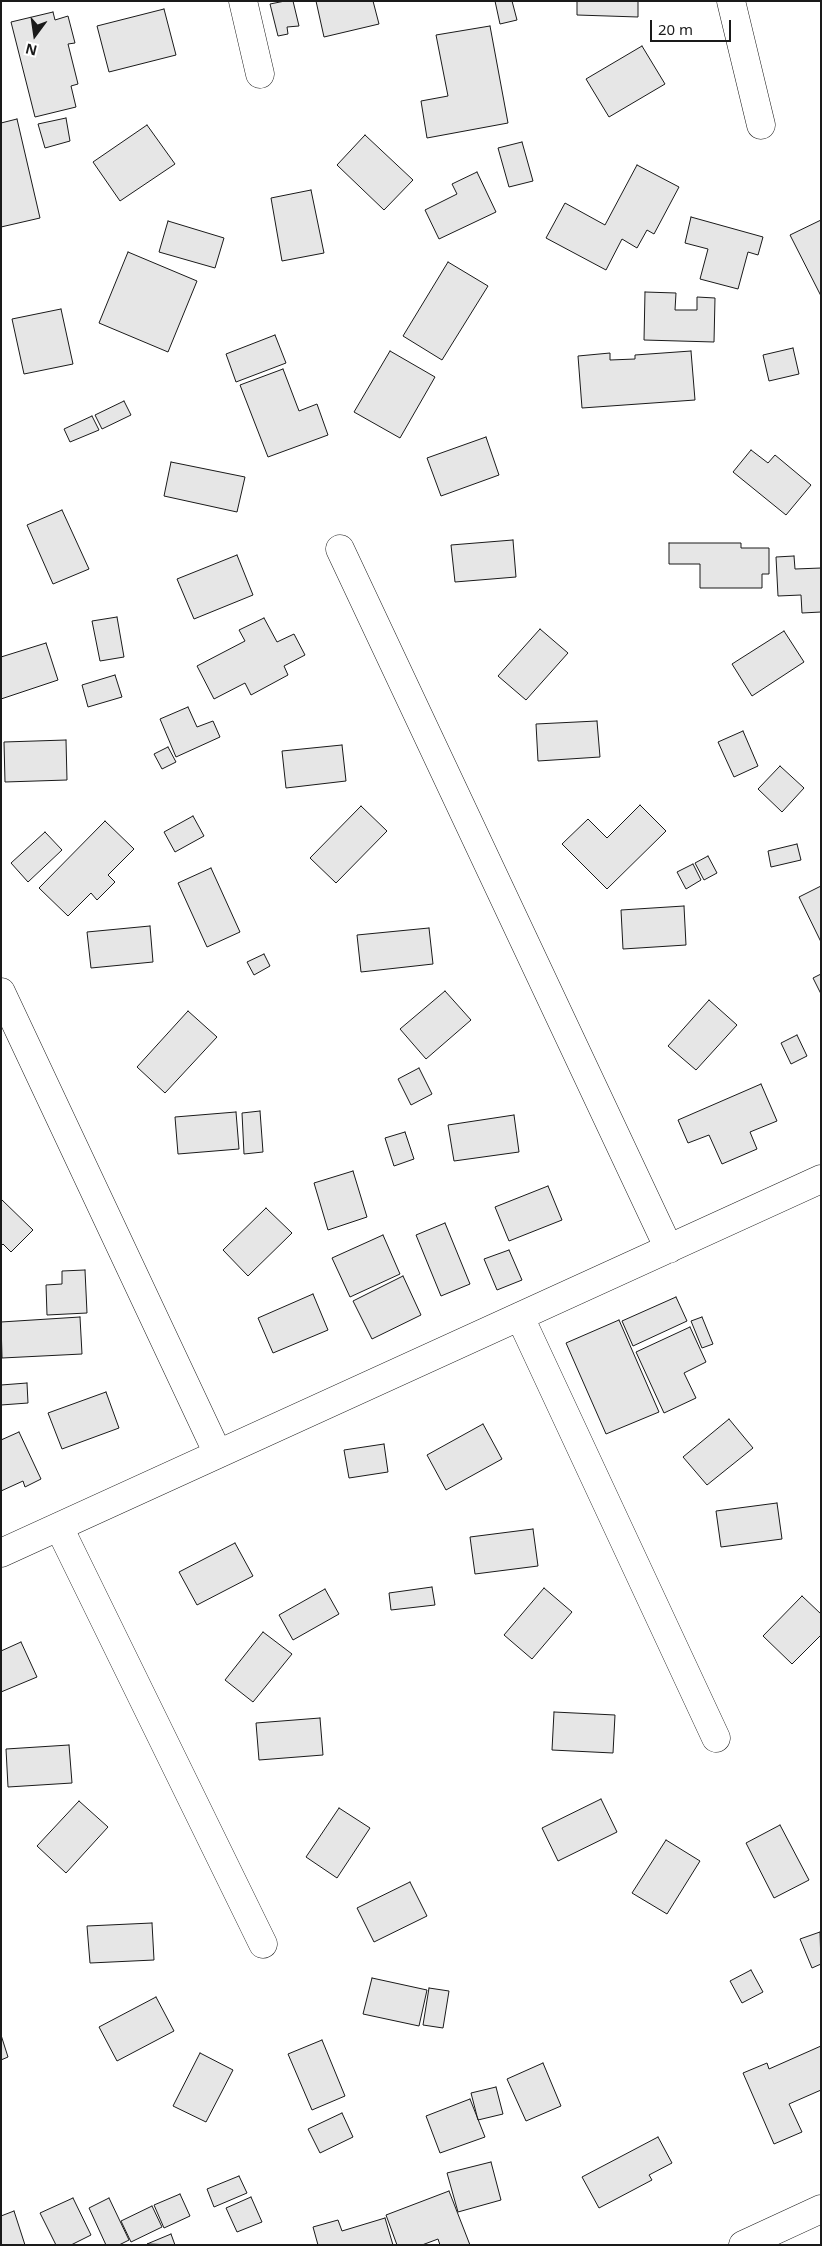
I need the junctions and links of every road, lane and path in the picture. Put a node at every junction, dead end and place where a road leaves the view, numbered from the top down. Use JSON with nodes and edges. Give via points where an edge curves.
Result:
{"nodes":[{"id":1,"x":243,"y":1,"type":"edge"},
{"id":2,"x":731,"y":1,"type":"edge"},
{"id":3,"x":260,"y":74,"type":"dead end"},
{"id":4,"x":761,"y":124,"type":"dead end"},
{"id":5,"x":340,"y":549,"type":"dead end"},
{"id":6,"x":1,"y":992,"type":"edge"},
{"id":7,"x":821,"y":1179,"type":"edge"},
{"id":8,"x":668,"y":1249,"type":"junction"},
{"id":9,"x":520,"y":1317,"type":"junction"},
{"id":10,"x":218,"y":1454,"type":"junction"},
{"id":11,"x":59,"y":1527,"type":"junction"},
{"id":12,"x":1,"y":1552,"type":"edge"},
{"id":13,"x":716,"y":1738,"type":"dead end"},
{"id":14,"x":263,"y":1944,"type":"dead end"},
{"id":15,"x":821,"y":2210,"type":"edge"},
{"id":16,"x":743,"y":2245,"type":"edge"}],
"edges":[{"from":1,"to":3,"type":"street"},
{"from":2,"to":4,"type":"street"},
{"from":5,"to":8,"type":"street"},
{"from":6,"to":10,"type":"street"},
{"from":7,"to":8,"type":"street"},
{"from":8,"to":9,"type":"street"},
{"from":9,"to":10,"type":"street"},
{"from":9,"to":13,"type":"street"},
{"from":10,"to":11,"type":"street"},
{"from":11,"to":12,"type":"street"},
{"from":11,"to":14,"type":"street"},
{"from":15,"to":16,"type":"street"}]}
